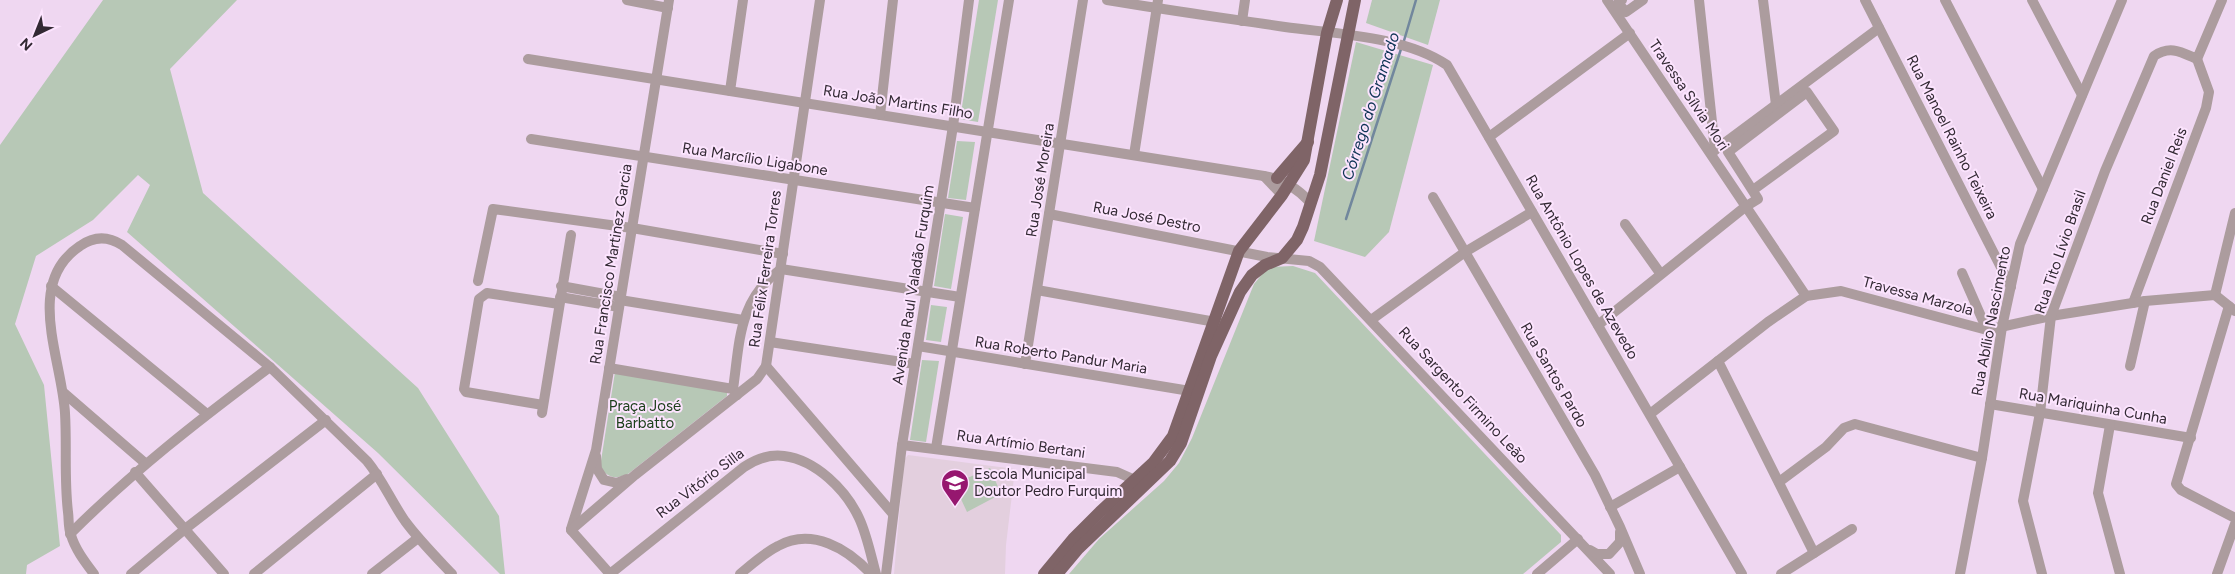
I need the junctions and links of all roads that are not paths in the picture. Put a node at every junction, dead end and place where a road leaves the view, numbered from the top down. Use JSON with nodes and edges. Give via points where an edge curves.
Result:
{"nodes":[{"id":1,"x":628,"y":0,"type":"edge"},
{"id":2,"x":743,"y":0,"type":"edge"},
{"id":3,"x":820,"y":0,"type":"edge"},
{"id":4,"x":893,"y":0,"type":"edge"},
{"id":5,"x":969,"y":0,"type":"edge"},
{"id":6,"x":1009,"y":0,"type":"edge"},
{"id":7,"x":1083,"y":0,"type":"edge"},
{"id":8,"x":1107,"y":0,"type":"edge"},
{"id":9,"x":1245,"y":0,"type":"edge"},
{"id":10,"x":1337,"y":0,"type":"edge"},
{"id":11,"x":1355,"y":0,"type":"edge"},
{"id":12,"x":1607,"y":0,"type":"edge"},
{"id":13,"x":1622,"y":0,"type":"edge"},
{"id":14,"x":1643,"y":0,"type":"edge"},
{"id":15,"x":1699,"y":0,"type":"edge"},
{"id":16,"x":1763,"y":0,"type":"edge"},
{"id":17,"x":1865,"y":0,"type":"edge"},
{"id":18,"x":1945,"y":0,"type":"edge"},
{"id":19,"x":2032,"y":0,"type":"edge"},
{"id":20,"x":2222,"y":0,"type":"edge"},
{"id":21,"x":2121,"y":1,"type":"edge"},
{"id":22,"x":668,"y":4,"type":"edge"},
{"id":23,"x":1157,"y":4,"type":"edge"},
{"id":24,"x":1242,"y":21,"type":"junction"},
{"id":25,"x":1879,"y":28,"type":"junction"},
{"id":26,"x":1327,"y":33,"type":"junction"},
{"id":27,"x":1630,"y":33,"type":"junction"},
{"id":28,"x":1349,"y":36,"type":"junction"},
{"id":29,"x":528,"y":59,"type":"dead end"},
{"id":30,"x":2197,"y":59,"type":"junction"},
{"id":31,"x":656,"y":79,"type":"junction"},
{"id":32,"x":730,"y":91,"type":"junction"},
{"id":33,"x":2082,"y":95,"type":"junction"},
{"id":34,"x":805,"y":103,"type":"junction"},
{"id":35,"x":1776,"y":105,"type":"junction"},
{"id":36,"x":880,"y":115,"type":"junction"},
{"id":37,"x":953,"y":126,"type":"junction"},
{"id":38,"x":987,"y":132,"type":"junction"},
{"id":39,"x":1488,"y":137,"type":"junction"},
{"id":40,"x":531,"y":140,"type":"dead end"},
{"id":41,"x":1060,"y":143,"type":"junction"},
{"id":42,"x":1713,"y":152,"type":"junction"},
{"id":43,"x":1134,"y":155,"type":"junction"},
{"id":44,"x":644,"y":157,"type":"junction"},
{"id":45,"x":1264,"y":176,"type":"junction"},
{"id":46,"x":794,"y":180,"type":"junction"},
{"id":47,"x":1282,"y":186,"type":"junction"},
{"id":48,"x":2043,"y":189,"type":"junction"},
{"id":49,"x":1753,"y":190,"type":"junction"},
{"id":50,"x":1433,"y":197,"type":"dead end"},
{"id":51,"x":1310,"y":202,"type":"junction"},
{"id":52,"x":941,"y":203,"type":"junction"},
{"id":53,"x":1745,"y":207,"type":"junction"},
{"id":54,"x":975,"y":208,"type":"junction"},
{"id":55,"x":1532,"y":212,"type":"junction"},
{"id":56,"x":2235,"y":213,"type":"edge"},
{"id":57,"x":1049,"y":214,"type":"junction"},
{"id":58,"x":1625,"y":224,"type":"dead end"},
{"id":59,"x":632,"y":228,"type":"junction"},
{"id":60,"x":571,"y":235,"type":"dead end"},
{"id":61,"x":1239,"y":251,"type":"junction"},
{"id":62,"x":1465,"y":252,"type":"junction"},
{"id":63,"x":783,"y":254,"type":"junction"},
{"id":64,"x":1282,"y":258,"type":"junction"},
{"id":65,"x":781,"y":269,"type":"junction"},
{"id":66,"x":1660,"y":273,"type":"junction"},
{"id":67,"x":1962,"y":273,"type":"dead end"},
{"id":68,"x":478,"y":281,"type":"dead end"},
{"id":69,"x":51,"y":286,"type":"junction"},
{"id":70,"x":2011,"y":287,"type":"junction"},
{"id":71,"x":1037,"y":290,"type":"junction"},
{"id":72,"x":926,"y":292,"type":"junction"},
{"id":73,"x":2216,"y":294,"type":"junction"},
{"id":74,"x":560,"y":296,"type":"junction"},
{"id":75,"x":1806,"y":296,"type":"junction"},
{"id":76,"x":960,"y":298,"type":"junction"},
{"id":77,"x":620,"y":301,"type":"junction"},
{"id":78,"x":2145,"y":301,"type":"junction"},
{"id":79,"x":2133,"y":303,"type":"junction"},
{"id":80,"x":2232,"y":308,"type":"edge"},
{"id":81,"x":2052,"y":316,"type":"junction"},
{"id":82,"x":743,"y":320,"type":"junction"},
{"id":83,"x":1371,"y":320,"type":"junction"},
{"id":84,"x":1213,"y":321,"type":"junction"},
{"id":85,"x":1226,"y":325,"type":"junction"},
{"id":86,"x":1598,"y":325,"type":"junction"},
{"id":87,"x":2002,"y":327,"type":"junction"},
{"id":88,"x":1987,"y":330,"type":"junction"},
{"id":89,"x":770,"y":342,"type":"junction"},
{"id":90,"x":918,"y":346,"type":"junction"},
{"id":91,"x":952,"y":352,"type":"junction"},
{"id":92,"x":1718,"y":361,"type":"junction"},
{"id":93,"x":915,"y":364,"type":"junction"},
{"id":94,"x":1025,"y":364,"type":"junction"},
{"id":95,"x":766,"y":366,"type":"junction"},
{"id":96,"x":2130,"y":366,"type":"dead end"},
{"id":97,"x":270,"y":367,"type":"junction"},
{"id":98,"x":609,"y":368,"type":"junction"},
{"id":99,"x":735,"y":392,"type":"junction"},
{"id":100,"x":1194,"y":392,"type":"junction"},
{"id":101,"x":64,"y":393,"type":"junction"},
{"id":102,"x":1990,"y":404,"type":"junction"},
{"id":103,"x":2040,"y":412,"type":"junction"},
{"id":104,"x":207,"y":414,"type":"junction"},
{"id":105,"x":1650,"y":414,"type":"junction"},
{"id":106,"x":326,"y":420,"type":"junction"},
{"id":107,"x":2110,"y":425,"type":"junction"},
{"id":108,"x":2191,"y":438,"type":"junction"},
{"id":109,"x":902,"y":445,"type":"junction"},
{"id":110,"x":936,"y":448,"type":"junction"},
{"id":111,"x":596,"y":450,"type":"junction"},
{"id":112,"x":1982,"y":458,"type":"junction"},
{"id":113,"x":145,"y":464,"type":"junction"},
{"id":114,"x":1680,"y":467,"type":"junction"},
{"id":115,"x":135,"y":472,"type":"junction"},
{"id":116,"x":377,"y":474,"type":"junction"},
{"id":117,"x":635,"y":475,"type":"junction"},
{"id":118,"x":1135,"y":480,"type":"junction"},
{"id":119,"x":1779,"y":482,"type":"junction"},
{"id":120,"x":1610,"y":507,"type":"junction"},
{"id":121,"x":892,"y":514,"type":"junction"},
{"id":122,"x":2235,"y":518,"type":"edge"},
{"id":123,"x":2235,"y":524,"type":"edge"},
{"id":124,"x":1620,"y":527,"type":"junction"},
{"id":125,"x":185,"y":529,"type":"junction"},
{"id":126,"x":1852,"y":529,"type":"dead end"},
{"id":127,"x":571,"y":530,"type":"junction"},
{"id":128,"x":70,"y":534,"type":"junction"},
{"id":129,"x":418,"y":538,"type":"junction"},
{"id":130,"x":1578,"y":540,"type":"junction"},
{"id":131,"x":835,"y":545,"type":"junction"},
{"id":132,"x":1587,"y":548,"type":"junction"},
{"id":133,"x":869,"y":550,"type":"junction"},
{"id":134,"x":1814,"y":553,"type":"junction"},
{"id":135,"x":2217,"y":572,"type":"edge"},
{"id":136,"x":94,"y":574,"type":"edge"},
{"id":137,"x":131,"y":574,"type":"edge"},
{"id":138,"x":224,"y":574,"type":"edge"},
{"id":139,"x":254,"y":574,"type":"edge"},
{"id":140,"x":372,"y":574,"type":"edge"},
{"id":141,"x":452,"y":574,"type":"edge"},
{"id":142,"x":610,"y":574,"type":"edge"},
{"id":143,"x":740,"y":574,"type":"edge"},
{"id":144,"x":871,"y":574,"type":"edge"},
{"id":145,"x":876,"y":574,"type":"edge"},
{"id":146,"x":886,"y":574,"type":"edge"},
{"id":147,"x":1044,"y":574,"type":"edge"},
{"id":148,"x":1057,"y":574,"type":"edge"},
{"id":149,"x":1538,"y":574,"type":"edge"},
{"id":150,"x":1610,"y":574,"type":"edge"},
{"id":151,"x":1640,"y":574,"type":"edge"},
{"id":152,"x":1742,"y":574,"type":"edge"},
{"id":153,"x":1782,"y":574,"type":"edge"},
{"id":154,"x":1960,"y":574,"type":"edge"},
{"id":155,"x":2042,"y":574,"type":"edge"},
{"id":156,"x":2120,"y":574,"type":"edge"}],
"edges":[{"from":1,"to":22,"type":"street"},
{"from":2,"to":32,"type":"street"},
{"from":3,"to":34,"type":"street","name":"Rua Félix Ferreira Torres"},
{"from":4,"to":36,"type":"street"},
{"from":5,"to":37,"type":"street","name":"Avenida Raul Valadão Furquim"},
{"from":6,"to":38,"type":"street"},
{"from":7,"to":41,"type":"street","name":"Rua José Moreira"},
{"from":8,"to":23,"type":"street","name":"Rua Antônio Lopes de Azevedo"},
{"from":9,"to":24,"type":"street"},
{"from":10,"to":26,"type":"main road"},
{"from":11,"to":28,"type":"main road"},
{"from":12,"to":27,"type":"street","name":"Travessa Sílvia Mori"},
{"from":13,"to":14,"type":"street","via":[[1618,3],[1626,12]]},
{"from":15,"to":42,"type":"street"},
{"from":16,"to":35,"type":"street"},
{"from":17,"to":25,"type":"street","name":"Rua Manoel Rainho Teixeira"},
{"from":18,"to":48,"type":"street"},
{"from":19,"to":33,"type":"street"},
{"from":20,"to":30,"type":"street"},
{"from":21,"to":33,"type":"street","name":"Rua Abílio Nascimento"},
{"from":22,"to":31,"type":"street","name":"Rua Francisco Martinez Garcia"},
{"from":23,"to":24,"type":"street","name":"Rua Antônio Lopes de Azevedo"},
{"from":23,"to":43,"type":"street"},
{"from":24,"to":26,"type":"street","name":"Rua Antônio Lopes de Azevedo"},
{"from":25,"to":35,"type":"street"},
{"from":25,"to":70,"type":"street","name":"Rua Manoel Rainho Teixeira"},
{"from":26,"to":28,"type":"street","name":"Rua Antônio Lopes de Azevedo"},
{"from":26,"to":47,"type":"main road","via":[[1304,160]]},
{"from":27,"to":39,"type":"street"},
{"from":27,"to":42,"type":"street","name":"Travessa Sílvia Mori"},
{"from":28,"to":39,"type":"street","name":"Rua Antônio Lopes de Azevedo","via":[[1402,46],[1433,56],[1447,65]]},
{"from":28,"to":51,"type":"main road","via":[[1320,175]]},
{"from":29,"to":31,"type":"street","name":"Rua João Martins Filho"},
{"from":30,"to":79,"type":"street","name":"Rua Daniel Reis","via":[[2209,92],[2206,108]]},
{"from":30,"to":81,"type":"street","name":"Rua Tito Lívio Brasil","via":[[2172,50],[2163,50],[2154,56],[2105,171]]},
{"from":31,"to":32,"type":"street","name":"Rua João Martins Filho"},
{"from":31,"to":44,"type":"street","name":"Rua Francisco Martinez Garcia"},
{"from":32,"to":34,"type":"street","name":"Rua João Martins Filho"},
{"from":33,"to":48,"type":"street","name":"Rua Abílio Nascimento"},
{"from":34,"to":36,"type":"street","name":"Rua João Martins Filho"},
{"from":34,"to":46,"type":"street","name":"Rua Félix Ferreira Torres"},
{"from":35,"to":42,"type":"street"},
{"from":36,"to":37,"type":"street","name":"Rua João Martins Filho"},
{"from":37,"to":38,"type":"street","name":"Rua João Martins Filho"},
{"from":37,"to":52,"type":"street","name":"Avenida Raul Valadão Furquim"},
{"from":38,"to":41,"type":"street","name":"Rua João Martins Filho"},
{"from":38,"to":54,"type":"street"},
{"from":39,"to":55,"type":"street","name":"Rua Antônio Lopes de Azevedo"},
{"from":40,"to":44,"type":"street","name":"Rua Marcílio Ligabone"},
{"from":41,"to":43,"type":"street","name":"Rua João Martins Filho"},
{"from":41,"to":57,"type":"street","name":"Rua José Moreira"},
{"from":42,"to":53,"type":"street","name":"Travessa Sílvia Mori"},
{"from":43,"to":45,"type":"street","name":"Rua João Martins Filho"},
{"from":44,"to":46,"type":"street","name":"Rua Marcílio Ligabone"},
{"from":44,"to":59,"type":"street","name":"Rua Francisco Martinez Garcia"},
{"from":45,"to":47,"type":"street"},
{"from":45,"to":47,"type":"street","name":"Rua João Martins Filho"},
{"from":46,"to":52,"type":"street","name":"Rua Marcílio Ligabone"},
{"from":46,"to":63,"type":"street","name":"Rua Félix Ferreira Torres"},
{"from":47,"to":51,"type":"street"},
{"from":47,"to":61,"type":"main road"},
{"from":48,"to":70,"type":"street","name":"Rua Abílio Nascimento","via":[[2020,244]]},
{"from":49,"to":49,"type":"street","via":[[1728,152],[1807,92],[1834,131]]},
{"from":49,"to":53,"type":"street","via":[[1758,199]]},
{"from":50,"to":62,"type":"street","name":"Rua Santos Pardo"},
{"from":51,"to":64,"type":"main road","via":[[1303,227]]},
{"from":52,"to":54,"type":"street","name":"Rua Marcílio Ligabone"},
{"from":52,"to":72,"type":"street","name":"Avenida Raul Valadão Furquim"},
{"from":53,"to":66,"type":"street"},
{"from":53,"to":75,"type":"street","name":"Travessa Sílvia Mori"},
{"from":54,"to":76,"type":"street"},
{"from":55,"to":62,"type":"street"},
{"from":55,"to":86,"type":"street","name":"Rua Antônio Lopes de Azevedo"},
{"from":56,"to":73,"type":"street"},
{"from":57,"to":61,"type":"street","name":"Rua José Destro"},
{"from":57,"to":71,"type":"street","name":"Rua José Moreira"},
{"from":58,"to":66,"type":"street"},
{"from":59,"to":63,"type":"street"},
{"from":59,"to":68,"type":"street","via":[[493,209]]},
{"from":59,"to":77,"type":"street","name":"Rua Francisco Martinez Garcia"},
{"from":60,"to":74,"type":"street"},
{"from":61,"to":64,"type":"street","name":"Rua José Destro"},
{"from":61,"to":84,"type":"main road"},
{"from":62,"to":83,"type":"street"},
{"from":62,"to":120,"type":"street","name":"Rua Santos Pardo","via":[[1595,475]]},
{"from":63,"to":65,"type":"street","name":"Rua Félix Ferreira Torres"},
{"from":64,"to":83,"type":"street","name":"Rua Sargento Firmino Leão","via":[[1309,261],[1320,267]]},
{"from":64,"to":85,"type":"main road","via":[[1252,275],[1240,292]]},
{"from":65,"to":72,"type":"street"},
{"from":65,"to":82,"type":"street","via":[[767,279],[750,302]]},
{"from":65,"to":89,"type":"street","name":"Rua Félix Ferreira Torres"},
{"from":66,"to":86,"type":"street"},
{"from":67,"to":88,"type":"street"},
{"from":69,"to":97,"type":"street","via":[[56,271],[71,251],[93,239],[115,241]]},
{"from":69,"to":101,"type":"street","via":[[51,334]]},
{"from":69,"to":104,"type":"street"},
{"from":70,"to":87,"type":"street","name":"Rua Abílio Nascimento"},
{"from":71,"to":84,"type":"street"},
{"from":71,"to":94,"type":"street","name":"Rua José Moreira"},
{"from":72,"to":76,"type":"street"},
{"from":72,"to":90,"type":"street","name":"Avenida Raul Valadão Furquim"},
{"from":73,"to":78,"type":"street","name":"Travessa Marzola"},
{"from":73,"to":80,"type":"street"},
{"from":74,"to":74,"type":"street","via":[[542,409],[466,392],[479,299],[487,293]]},
{"from":74,"to":77,"type":"street"},
{"from":75,"to":88,"type":"street","name":"Travessa Marzola","via":[[1841,291]]},
{"from":75,"to":92,"type":"street","name":"Travessa Marzola"},
{"from":76,"to":91,"type":"street"},
{"from":77,"to":82,"type":"street"},
{"from":77,"to":98,"type":"street","name":"Rua Francisco Martinez Garcia"},
{"from":78,"to":79,"type":"street","name":"Travessa Marzola"},
{"from":78,"to":96,"type":"street"},
{"from":79,"to":81,"type":"street","name":"Travessa Marzola"},
{"from":80,"to":108,"type":"street"},
{"from":81,"to":87,"type":"street","name":"Travessa Marzola"},
{"from":81,"to":103,"type":"street","name":"Rua Tito Lívio Brasil"},
{"from":82,"to":99,"type":"street"},
{"from":83,"to":130,"type":"street","name":"Rua Sargento Firmino Leão"},
{"from":84,"to":85,"type":"street"},
{"from":84,"to":100,"type":"main road"},
{"from":85,"to":100,"type":"main road"},
{"from":86,"to":105,"type":"street","name":"Rua Antônio Lopes de Azevedo"},
{"from":87,"to":88,"type":"street","name":"Travessa Marzola"},
{"from":87,"to":102,"type":"street","name":"Rua Abílio Nascimento"},
{"from":89,"to":93,"type":"street"},
{"from":89,"to":95,"type":"street","name":"Rua Félix Ferreira Torres"},
{"from":90,"to":91,"type":"street","name":"Rua Roberto Pandur Maria"},
{"from":90,"to":93,"type":"street","name":"Avenida Raul Valadão Furquim"},
{"from":91,"to":94,"type":"street","name":"Rua Roberto Pandur Maria"},
{"from":91,"to":110,"type":"street"},
{"from":92,"to":105,"type":"street","name":"Travessa Marzola"},
{"from":92,"to":119,"type":"street"},
{"from":93,"to":109,"type":"street","name":"Avenida Raul Valadão Furquim"},
{"from":94,"to":100,"type":"street","name":"Rua Roberto Pandur Maria"},
{"from":95,"to":99,"type":"street","via":[[757,379]]},
{"from":95,"to":121,"type":"street","name":"Rua Félix Ferreira Torres"},
{"from":97,"to":104,"type":"street"},
{"from":97,"to":106,"type":"street"},
{"from":98,"to":99,"type":"street"},
{"from":98,"to":111,"type":"street","name":"Rua Francisco Martinez Garcia"},
{"from":99,"to":117,"type":"street"},
{"from":100,"to":118,"type":"main road","via":[[1164,450]]},
{"from":100,"to":148,"type":"main road","via":[[1181,443],[1170,461],[1078,549]]},
{"from":101,"to":113,"type":"street"},
{"from":101,"to":128,"type":"street","via":[[66,500]]},
{"from":102,"to":103,"type":"street","name":"Rua Mariquinha Cunha"},
{"from":102,"to":112,"type":"street","name":"Rua Abílio Nascimento"},
{"from":103,"to":107,"type":"street","name":"Rua Mariquinha Cunha"},
{"from":103,"to":155,"type":"street","name":"Rua Tito Lívio Brasil","via":[[2023,501]]},
{"from":104,"to":113,"type":"street"},
{"from":105,"to":114,"type":"street","name":"Rua Antônio Lopes de Azevedo"},
{"from":106,"to":116,"type":"street"},
{"from":106,"to":125,"type":"street"},
{"from":107,"to":108,"type":"street","name":"Rua Mariquinha Cunha"},
{"from":107,"to":156,"type":"street","via":[[2098,493]]},
{"from":108,"to":122,"type":"street","via":[[2176,484],[2181,490]]},
{"from":109,"to":110,"type":"street","name":"Rua Artímio Bertani"},
{"from":109,"to":121,"type":"street","name":"Avenida Raul Valadão Furquim"},
{"from":110,"to":118,"type":"street","name":"Rua Artímio Bertani","via":[[1117,472]]},
{"from":111,"to":117,"type":"street","via":[[597,469],[604,480],[617,483]]},
{"from":111,"to":127,"type":"street","name":"Rua Francisco Martinez Garcia"},
{"from":112,"to":119,"type":"street","via":[[1855,424],[1844,428],[1826,447]]},
{"from":112,"to":154,"type":"street","name":"Rua Abílio Nascimento"},
{"from":113,"to":115,"type":"street"},
{"from":114,"to":120,"type":"street"},
{"from":114,"to":152,"type":"street","name":"Rua Antônio Lopes de Azevedo"},
{"from":115,"to":125,"type":"street"},
{"from":115,"to":128,"type":"street"},
{"from":116,"to":129,"type":"street"},
{"from":116,"to":139,"type":"street"},
{"from":117,"to":127,"type":"street"},
{"from":118,"to":147,"type":"main road","via":[[1072,539]]},
{"from":119,"to":134,"type":"street"},
{"from":120,"to":124,"type":"street","name":"Rua Santos Pardo"},
{"from":121,"to":146,"type":"street","name":"Avenida Raul Valadão Furquim"},
{"from":123,"to":135,"type":"street"},
{"from":124,"to":132,"type":"street","via":[[1620,542],[1609,554],[1597,554]]},
{"from":124,"to":151,"type":"street","name":"Rua Santos Pardo"},
{"from":125,"to":137,"type":"street"},
{"from":125,"to":138,"type":"street"},
{"from":126,"to":134,"type":"street"},
{"from":127,"to":142,"type":"street"},
{"from":128,"to":136,"type":"street"},
{"from":129,"to":140,"type":"street"},
{"from":129,"to":141,"type":"street"},
{"from":130,"to":132,"type":"street","name":"Rua Sargento Firmino Leão"},
{"from":130,"to":149,"type":"street"},
{"from":131,"to":133,"type":"street","via":[[855,551]]},
{"from":131,"to":143,"type":"street","via":[[811,540],[790,541],[768,552]]},
{"from":131,"to":144,"type":"street"},
{"from":132,"to":150,"type":"street","name":"Rua Sargento Firmino Leão"},
{"from":133,"to":142,"type":"street","name":"Rua Vitório Silla","via":[[859,518],[834,484],[796,458],[770,456],[744,467]]},
{"from":133,"to":145,"type":"street","name":"Rua Vitório Silla"},
{"from":134,"to":153,"type":"street"}]}
